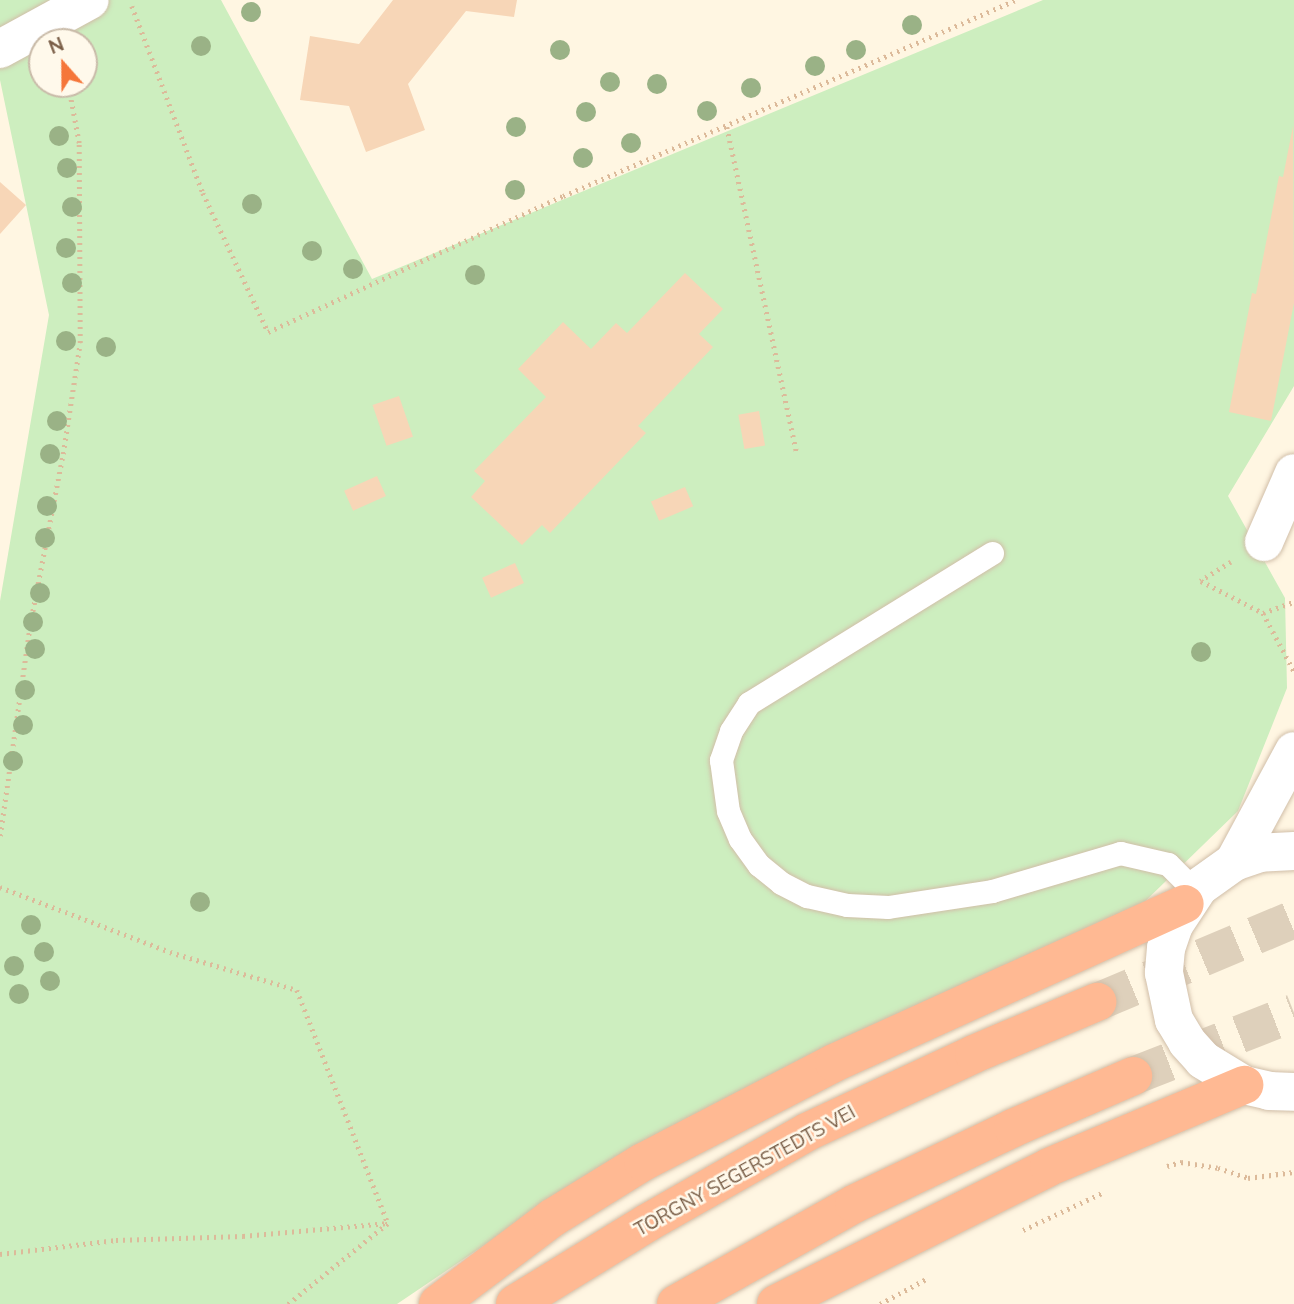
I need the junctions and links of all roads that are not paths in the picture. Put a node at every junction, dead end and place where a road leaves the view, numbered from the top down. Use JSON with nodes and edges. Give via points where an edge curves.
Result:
{"nodes":[{"id":1,"x":90,"y":0,"type":"edge"},
{"id":2,"x":0,"y":48,"type":"edge"},
{"id":3,"x":1294,"y":472,"type":"edge"},
{"id":4,"x":1264,"y":542,"type":"road end"},
{"id":5,"x":992,"y":553,"type":"dead end"},
{"id":6,"x":1294,"y":751,"type":"edge"},
{"id":7,"x":1294,"y":851,"type":"edge"},
{"id":8,"x":1234,"y":862,"type":"junction"},
{"id":9,"x":1190,"y":897,"type":"junction"},
{"id":10,"x":1097,"y":1002,"type":"tunnel mouth"},
{"id":11,"x":1133,"y":1076,"type":"tunnel mouth"},
{"id":12,"x":1244,"y":1085,"type":"junction"},
{"id":13,"x":1294,"y":1092,"type":"edge"},
{"id":14,"x":438,"y":1304,"type":"edge"},
{"id":15,"x":515,"y":1304,"type":"edge"},
{"id":16,"x":676,"y":1304,"type":"edge"},
{"id":17,"x":776,"y":1304,"type":"edge"}],
"edges":[{"from":1,"to":2,"type":"main road"},
{"from":3,"to":4,"type":"main road"},
{"from":5,"to":9,"type":"lane","via":[[748,704],[731,731],[721,760],[728,811],[740,839],[759,865],[781,883],[807,896],[847,905],[888,907],[992,891],[1120,853],[1168,864]]},
{"from":6,"to":8,"type":"main road"},
{"from":7,"to":8,"type":"main road","via":[[1260,853]]},
{"from":8,"to":9,"type":"main road"},
{"from":9,"to":12,"type":"main road","via":[[1166,948],[1164,973],[1174,1020],[1203,1060]]},
{"from":9,"to":14,"type":"highway","via":[[834,1063],[643,1162],[552,1218]]},
{"from":10,"to":15,"type":"highway","name":"TORGNY SEGERSTEDTS VEI","via":[[807,1132]]},
{"from":11,"to":16,"type":"highway","via":[[854,1205]]},
{"from":12,"to":13,"type":"main road"},
{"from":12,"to":17,"type":"highway","via":[[1049,1167]]}]}
